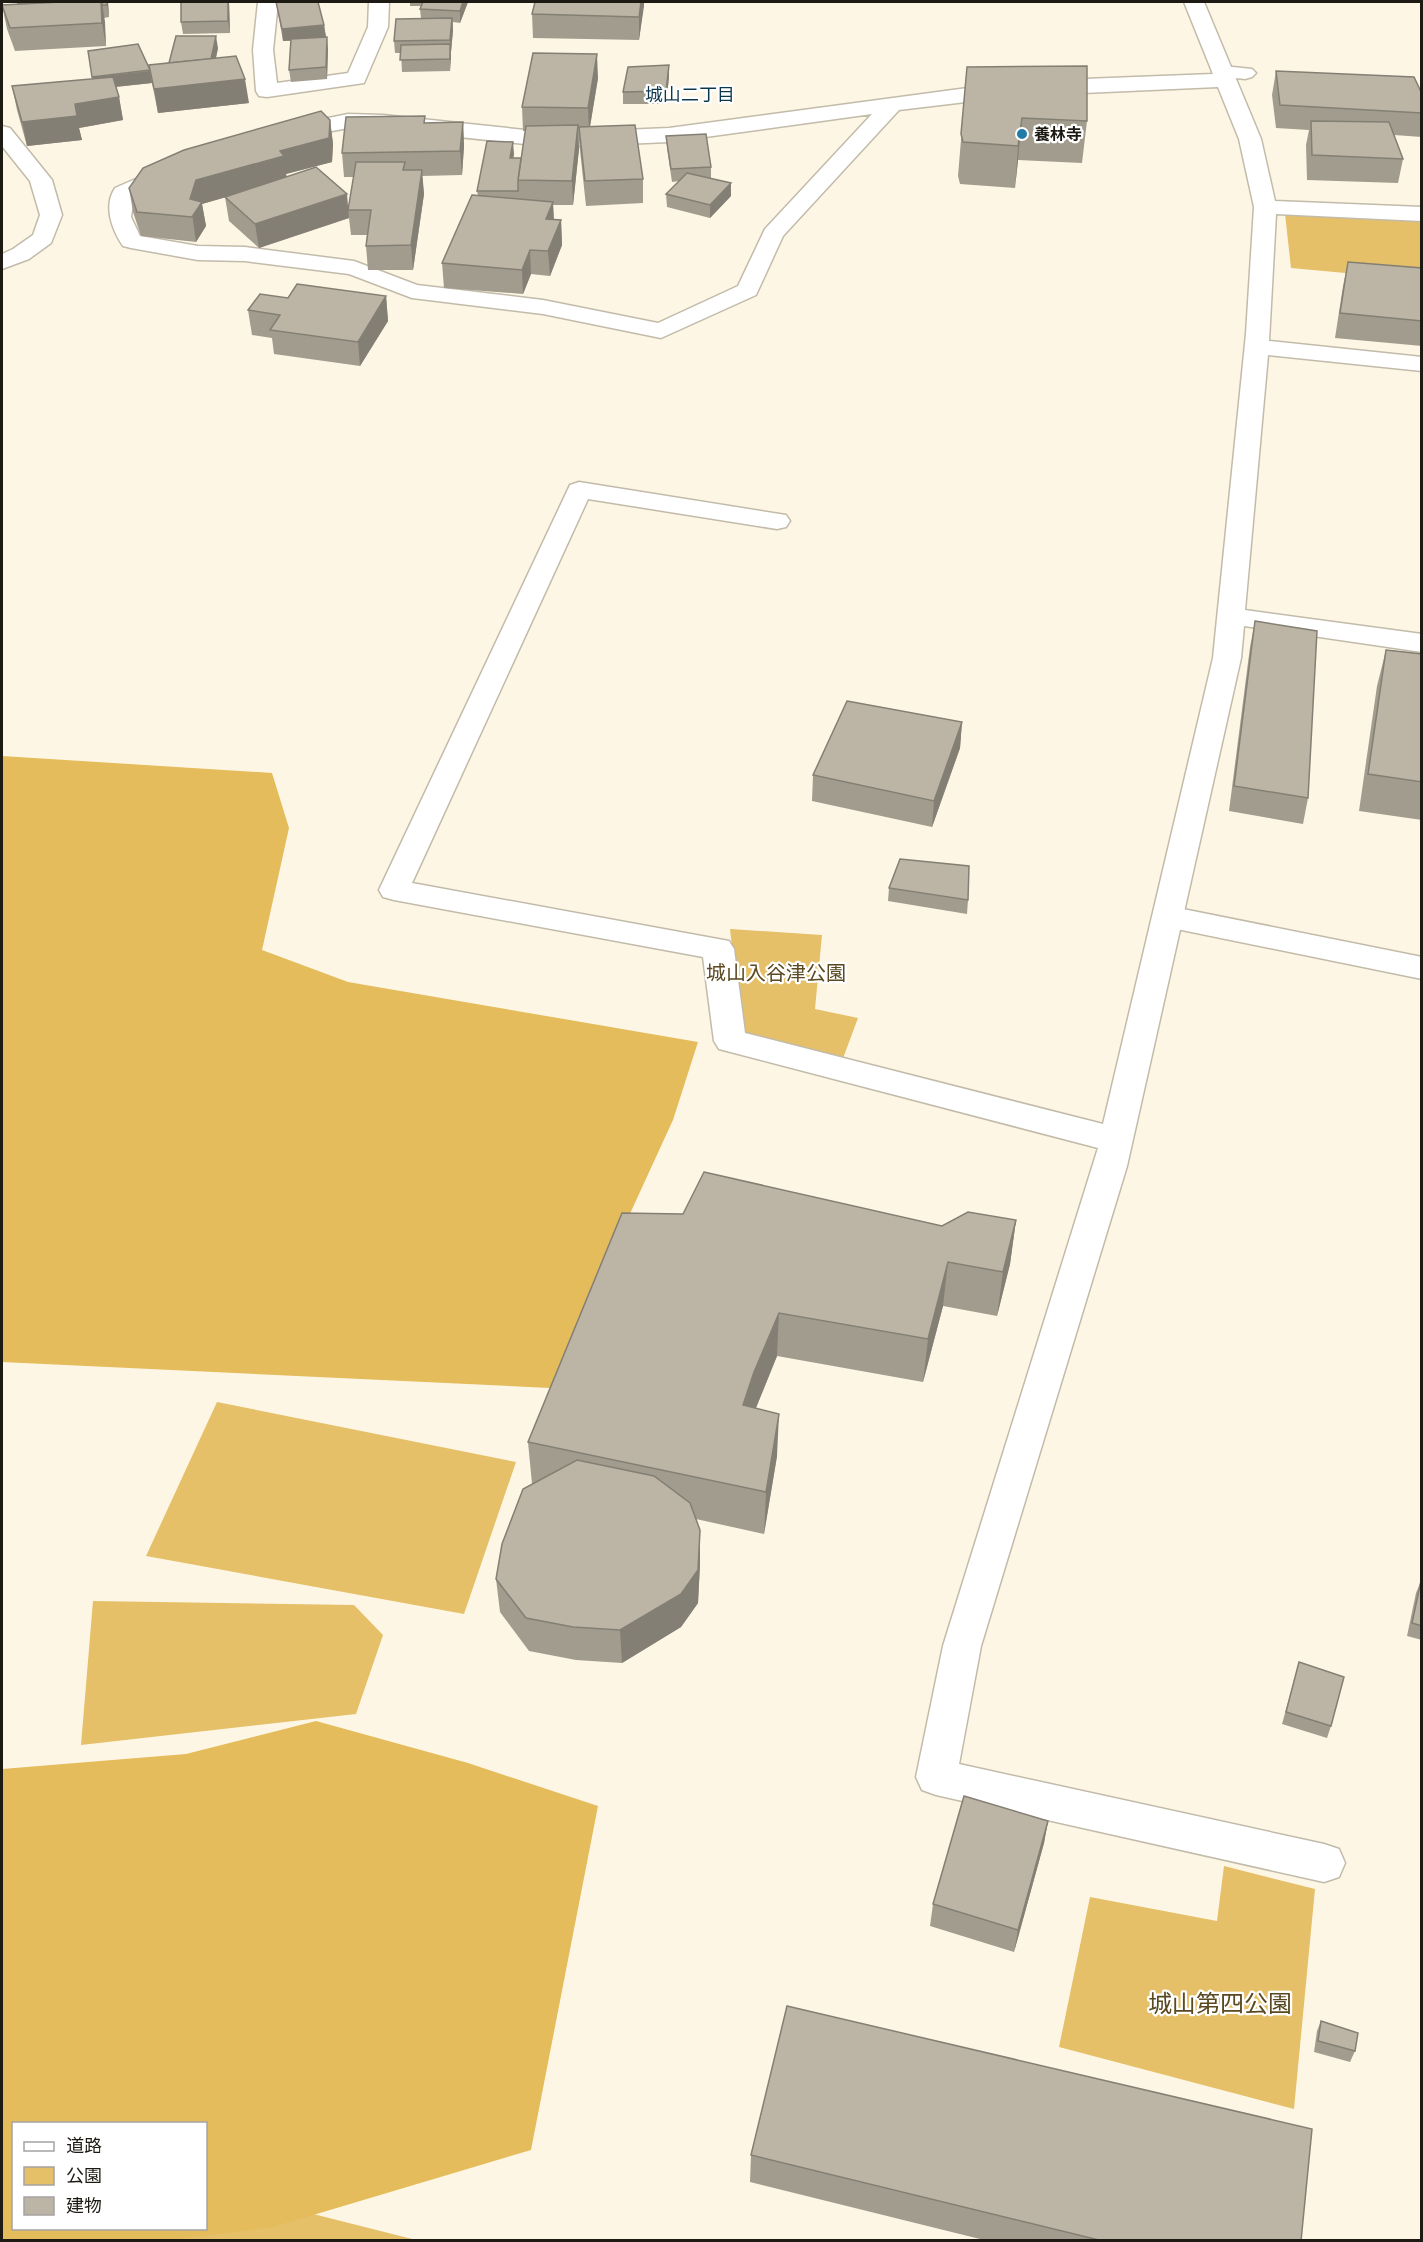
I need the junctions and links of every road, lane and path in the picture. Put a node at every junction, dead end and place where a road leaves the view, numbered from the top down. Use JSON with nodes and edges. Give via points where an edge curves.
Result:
{"nodes":[{"id":1,"x":268,"y":2,"type":"edge"},
{"id":2,"x":379,"y":2,"type":"edge"},
{"id":3,"x":1194,"y":2,"type":"edge"},
{"id":4,"x":1231,"y":75,"type":"junction"},
{"id":5,"x":892,"y":105,"type":"junction"},
{"id":6,"x":2,"y":133,"type":"edge"},
{"id":7,"x":1265,"y":207,"type":"junction"},
{"id":8,"x":1422,"y":214,"type":"edge"},
{"id":9,"x":2,"y":262,"type":"edge"},
{"id":10,"x":1257,"y":347,"type":"junction"},
{"id":11,"x":1422,"y":364,"type":"edge"},
{"id":12,"x":777,"y":521,"type":"dead end"},
{"id":13,"x":1231,"y":616,"type":"junction"},
{"id":14,"x":1422,"y":643,"type":"edge"},
{"id":15,"x":1168,"y":917,"type":"junction"},
{"id":16,"x":1422,"y":968,"type":"edge"},
{"id":17,"x":1116,"y":1140,"type":"junction"},
{"id":18,"x":1324,"y":1863,"type":"dead end"}],
"edges":[{"from":1,"to":2,"type":"street","via":[[263,50],[267,91],[356,78],[378,27]]},
{"from":3,"to":4,"type":"street"},
{"from":4,"to":5,"type":"street","via":[[928,98]]},
{"from":4,"to":7,"type":"street"},
{"from":5,"to":5,"type":"street","via":[[669,135],[554,140],[348,121],[307,129],[180,168],[123,193],[120,217],[131,241],[198,253],[246,254],[354,268],[412,291],[543,307],[661,331],[748,290],[772,234]]},
{"from":6,"to":9,"type":"street","via":[[41,180],[51,215],[43,238]]},
{"from":7,"to":8,"type":"street"},
{"from":7,"to":10,"type":"street"},
{"from":10,"to":11,"type":"street"},
{"from":10,"to":13,"type":"street"},
{"from":12,"to":17,"type":"street","via":[[579,490],[394,890],[718,948],[730,1041]]},
{"from":13,"to":14,"type":"street"},
{"from":13,"to":15,"type":"street","via":[[1227,658]]},
{"from":15,"to":16,"type":"street"},
{"from":15,"to":17,"type":"street"},
{"from":17,"to":18,"type":"street","via":[[963,1646],[936,1777]]}]}
